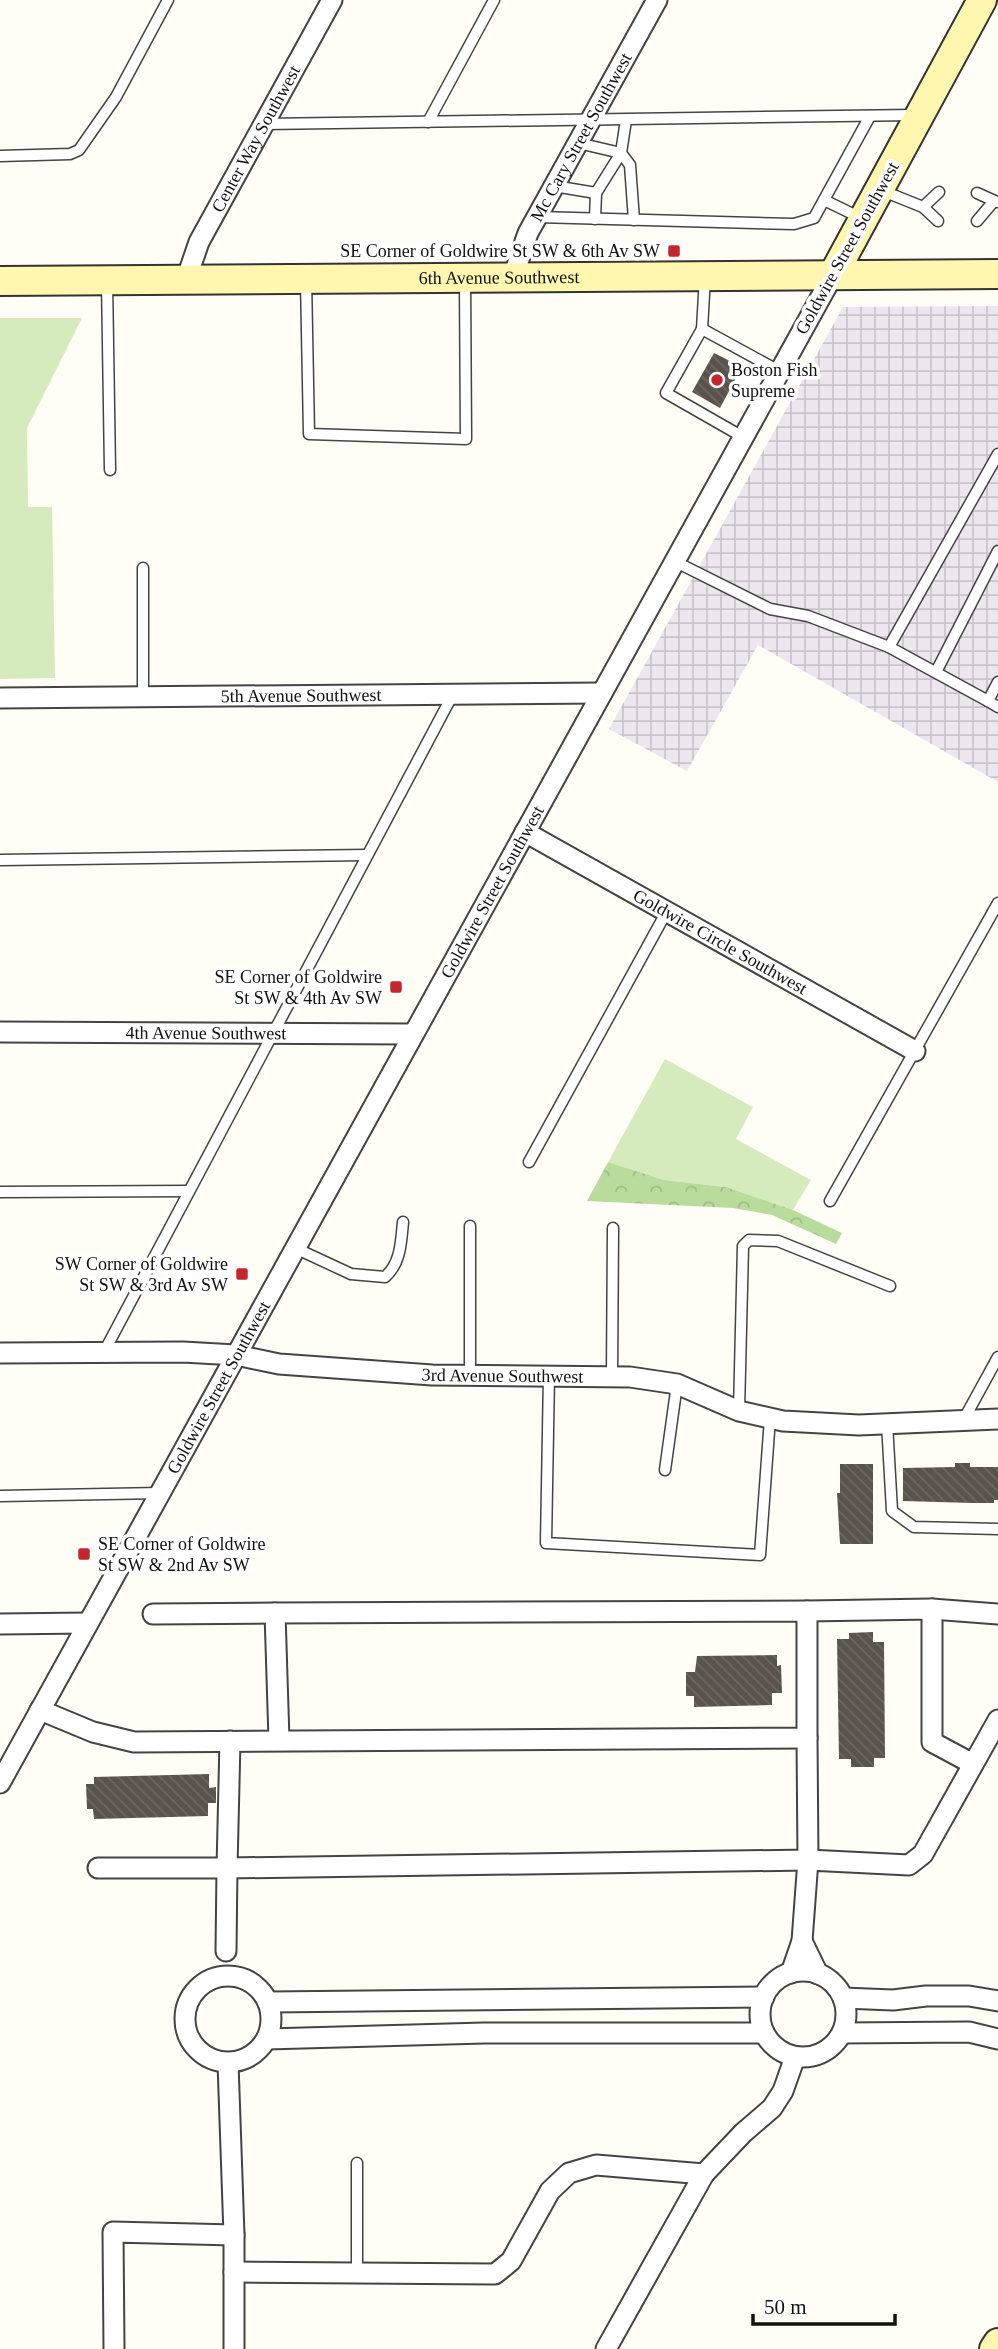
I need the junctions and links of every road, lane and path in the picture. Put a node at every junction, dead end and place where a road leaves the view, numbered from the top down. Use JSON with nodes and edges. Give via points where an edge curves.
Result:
{"nodes":[{"id":1,"x":168,"y":0,"type":"edge"},
{"id":2,"x":332,"y":0,"type":"edge"},
{"id":3,"x":495,"y":0,"type":"edge"},
{"id":4,"x":657,"y":0,"type":"edge"},
{"id":5,"x":982,"y":0,"type":"edge"},
{"id":6,"x":919,"y":115,"type":"junction"},
{"id":7,"x":870,"y":116,"type":"junction"},
{"id":8,"x":590,"y":120,"type":"junction"},
{"id":9,"x":625,"y":120,"type":"junction"},
{"id":10,"x":428,"y":122,"type":"junction"},
{"id":11,"x":264,"y":124,"type":"junction"},
{"id":12,"x":578,"y":143,"type":"junction"},
{"id":13,"x":621,"y":153,"type":"junction"},
{"id":14,"x":0,"y":156,"type":"edge"},
{"id":15,"x":554,"y":186,"type":"junction"},
{"id":16,"x":879,"y":189,"type":"junction"},
{"id":17,"x":939,"y":192,"type":"dead end"},
{"id":18,"x":596,"y":193,"type":"junction"},
{"id":19,"x":977,"y":193,"type":"dead end"},
{"id":20,"x":824,"y":200,"type":"junction"},
{"id":21,"x":996,"y":202,"type":"edge"},
{"id":22,"x":923,"y":207,"type":"junction"},
{"id":23,"x":537,"y":217,"type":"junction"},
{"id":24,"x":596,"y":219,"type":"junction"},
{"id":25,"x":863,"y":219,"type":"junction"},
{"id":26,"x":634,"y":220,"type":"junction"},
{"id":27,"x":938,"y":221,"type":"dead end"},
{"id":28,"x":976,"y":221,"type":"dead end"},
{"id":29,"x":997,"y":270,"type":"edge"},
{"id":30,"x":832,"y":275,"type":"junction"},
{"id":31,"x":705,"y":276,"type":"junction"},
{"id":32,"x":465,"y":277,"type":"junction"},
{"id":33,"x":513,"y":277,"type":"junction"},
{"id":34,"x":306,"y":279,"type":"junction"},
{"id":35,"x":186,"y":280,"type":"junction"},
{"id":36,"x":0,"y":281,"type":"edge"},
{"id":37,"x":107,"y":281,"type":"junction"},
{"id":38,"x":702,"y":329,"type":"junction"},
{"id":39,"x":779,"y":371,"type":"junction"},
{"id":40,"x":743,"y":437,"type":"junction"},
{"id":41,"x":998,"y":454,"type":"edge"},
{"id":42,"x":110,"y":470,"type":"dead end"},
{"id":43,"x":998,"y":551,"type":"edge"},
{"id":44,"x":674,"y":561,"type":"junction"},
{"id":45,"x":143,"y":568,"type":"dead end"},
{"id":46,"x":889,"y":646,"type":"junction"},
{"id":47,"x":936,"y":672,"type":"junction"},
{"id":48,"x":998,"y":682,"type":"edge"},
{"id":49,"x":601,"y":693,"type":"junction"},
{"id":50,"x":452,"y":696,"type":"junction"},
{"id":51,"x":0,"y":698,"type":"edge"},
{"id":52,"x":143,"y":698,"type":"junction"},
{"id":53,"x":988,"y":701,"type":"junction"},
{"id":54,"x":998,"y":707,"type":"edge"},
{"id":55,"x":525,"y":832,"type":"junction"},
{"id":56,"x":367,"y":855,"type":"junction"},
{"id":57,"x":0,"y":860,"type":"edge"},
{"id":58,"x":998,"y":903,"type":"edge"},
{"id":59,"x":668,"y":910,"type":"junction"},
{"id":60,"x":274,"y":1031,"type":"junction"},
{"id":61,"x":0,"y":1032,"type":"edge"},
{"id":62,"x":413,"y":1034,"type":"junction"},
{"id":63,"x":915,"y":1051,"type":"junction"},
{"id":64,"x":528,"y":1162,"type":"dead end"},
{"id":65,"x":189,"y":1191,"type":"junction"},
{"id":66,"x":0,"y":1192,"type":"edge"},
{"id":67,"x":831,"y":1200,"type":"dead end"},
{"id":68,"x":403,"y":1222,"type":"dead end"},
{"id":69,"x":470,"y":1226,"type":"dead end"},
{"id":70,"x":613,"y":1228,"type":"dead end"},
{"id":71,"x":295,"y":1248,"type":"junction"},
{"id":72,"x":890,"y":1286,"type":"dead end"},
{"id":73,"x":104,"y":1352,"type":"junction"},
{"id":74,"x":0,"y":1353,"type":"edge"},
{"id":75,"x":236,"y":1355,"type":"junction"},
{"id":76,"x":998,"y":1357,"type":"edge"},
{"id":77,"x":470,"y":1376,"type":"junction"},
{"id":78,"x":549,"y":1376,"type":"junction"},
{"id":79,"x":612,"y":1376,"type":"junction"},
{"id":80,"x":677,"y":1384,"type":"junction"},
{"id":81,"x":739,"y":1411,"type":"junction"},
{"id":82,"x":770,"y":1418,"type":"junction"},
{"id":83,"x":964,"y":1419,"type":"junction"},
{"id":84,"x":998,"y":1419,"type":"edge"},
{"id":85,"x":887,"y":1423,"type":"junction"},
{"id":86,"x":665,"y":1470,"type":"dead end"},
{"id":87,"x":160,"y":1493,"type":"junction"},
{"id":88,"x":0,"y":1496,"type":"edge"},
{"id":89,"x":998,"y":1529,"type":"edge"},
{"id":90,"x":932,"y":1609,"type":"junction"},
{"id":91,"x":807,"y":1611,"type":"junction"},
{"id":92,"x":275,"y":1614,"type":"junction"},
{"id":93,"x":998,"y":1614,"type":"edge"},
{"id":94,"x":153,"y":1615,"type":"dead end"},
{"id":95,"x":88,"y":1623,"type":"junction"},
{"id":96,"x":0,"y":1624,"type":"edge"},
{"id":97,"x":40,"y":1710,"type":"junction"},
{"id":98,"x":998,"y":1720,"type":"edge"},
{"id":99,"x":807,"y":1738,"type":"junction"},
{"id":100,"x":279,"y":1740,"type":"junction"},
{"id":101,"x":230,"y":1741,"type":"junction"},
{"id":102,"x":7,"y":1758,"type":"edge"},
{"id":103,"x":973,"y":1764,"type":"junction"},
{"id":104,"x":0,"y":1783,"type":"edge"},
{"id":105,"x":808,"y":1860,"type":"junction"},
{"id":106,"x":98,"y":1868,"type":"dead end"},
{"id":107,"x":227,"y":1868,"type":"junction"},
{"id":108,"x":802,"y":1941,"type":"junction"},
{"id":109,"x":226,"y":1951,"type":"junction"},
{"id":110,"x":791,"y":1973,"type":"junction"},
{"id":111,"x":818,"y":1974,"type":"junction"},
{"id":112,"x":239,"y":1978,"type":"junction"},
{"id":113,"x":214,"y":1979,"type":"junction"},
{"id":114,"x":764,"y":1997,"type":"junction"},
{"id":115,"x":843,"y":1998,"type":"junction"},
{"id":116,"x":998,"y":2001,"type":"edge"},
{"id":117,"x":269,"y":2003,"type":"junction"},
{"id":118,"x":764,"y":2032,"type":"junction"},
{"id":119,"x":842,"y":2033,"type":"junction"},
{"id":120,"x":267,"y":2039,"type":"junction"},
{"id":121,"x":998,"y":2039,"type":"edge"},
{"id":122,"x":794,"y":2057,"type":"junction"},
{"id":123,"x":228,"y":2063,"type":"junction"},
{"id":124,"x":357,"y":2163,"type":"dead end"},
{"id":125,"x":704,"y":2175,"type":"junction"},
{"id":126,"x":234,"y":2235,"type":"junction"},
{"id":127,"x":234,"y":2272,"type":"junction"},
{"id":128,"x":357,"y":2273,"type":"junction"},
{"id":129,"x":998,"y":2343,"type":"edge"},
{"id":130,"x":114,"y":2349,"type":"edge"},
{"id":131,"x":234,"y":2349,"type":"edge"},
{"id":132,"x":606,"y":2349,"type":"edge"},
{"id":133,"x":995,"y":2349,"type":"edge"}],
"edges":[{"from":1,"to":14,"type":"lane","via":[[116,97],[79,150]]},
{"from":2,"to":11,"type":"street","name":"Center Way Southwest"},
{"from":3,"to":10,"type":"lane"},
{"from":4,"to":8,"type":"street","name":"Mc Cary Street Southwest"},
{"from":5,"to":6,"type":"main road","name":"Goldwire Street Southwest"},
{"from":6,"to":7,"type":"lane"},
{"from":6,"to":16,"type":"main road","name":"Goldwire Street Southwest"},
{"from":7,"to":9,"type":"lane"},
{"from":7,"to":20,"type":"lane"},
{"from":8,"to":9,"type":"lane"},
{"from":8,"to":10,"type":"lane"},
{"from":8,"to":12,"type":"street","name":"Mc Cary Street Southwest"},
{"from":9,"to":13,"type":"lane"},
{"from":10,"to":11,"type":"lane"},
{"from":11,"to":35,"type":"street","name":"Center Way Southwest","via":[[199,242]]},
{"from":12,"to":13,"type":"lane"},
{"from":12,"to":15,"type":"street","name":"Mc Cary Street Southwest"},
{"from":13,"to":18,"type":"lane"},
{"from":13,"to":26,"type":"lane","via":[[630,165]]},
{"from":15,"to":18,"type":"lane"},
{"from":15,"to":23,"type":"street","name":"Mc Cary Street Southwest"},
{"from":16,"to":22,"type":"lane"},
{"from":16,"to":25,"type":"main road","name":"Goldwire Street Southwest"},
{"from":17,"to":22,"type":"lane"},
{"from":18,"to":24,"type":"lane"},
{"from":19,"to":21,"type":"lane"},
{"from":20,"to":25,"type":"lane"},
{"from":20,"to":26,"type":"lane","via":[[814,218],[794,224]]},
{"from":21,"to":28,"type":"lane"},
{"from":22,"to":27,"type":"lane"},
{"from":23,"to":24,"type":"lane"},
{"from":23,"to":33,"type":"street","name":"Mc Cary Street Southwest"},
{"from":24,"to":26,"type":"lane"},
{"from":25,"to":30,"type":"main road","name":"Goldwire Street Southwest"},
{"from":29,"to":30,"type":"main road","name":"6th Avenue Southwest"},
{"from":30,"to":31,"type":"main road","name":"6th Avenue Southwest"},
{"from":30,"to":39,"type":"street","name":"Goldwire Street Southwest"},
{"from":31,"to":33,"type":"main road","name":"6th Avenue Southwest"},
{"from":31,"to":38,"type":"lane"},
{"from":32,"to":33,"type":"main road","name":"6th Avenue Southwest"},
{"from":32,"to":34,"type":"main road","name":"6th Avenue Southwest"},
{"from":32,"to":34,"type":"lane","via":[[466,439],[309,434]]},
{"from":34,"to":35,"type":"main road","name":"6th Avenue Southwest"},
{"from":35,"to":37,"type":"main road","name":"6th Avenue Southwest"},
{"from":36,"to":37,"type":"main road","name":"6th Avenue Southwest"},
{"from":37,"to":42,"type":"lane"},
{"from":38,"to":39,"type":"lane"},
{"from":38,"to":40,"type":"lane","via":[[666,393]]},
{"from":39,"to":40,"type":"street","name":"Goldwire Street Southwest"},
{"from":40,"to":44,"type":"street","name":"Goldwire Street Southwest"},
{"from":41,"to":46,"type":"lane"},
{"from":43,"to":47,"type":"lane"},
{"from":44,"to":46,"type":"lane","via":[[770,609],[808,616]]},
{"from":44,"to":49,"type":"street","name":"Goldwire Street Southwest"},
{"from":45,"to":52,"type":"lane"},
{"from":46,"to":47,"type":"lane"},
{"from":47,"to":53,"type":"lane"},
{"from":48,"to":53,"type":"lane"},
{"from":49,"to":50,"type":"street","name":"5th Avenue Southwest"},
{"from":49,"to":55,"type":"street","name":"Goldwire Street Southwest"},
{"from":50,"to":52,"type":"street","name":"5th Avenue Southwest"},
{"from":50,"to":56,"type":"lane"},
{"from":51,"to":52,"type":"street","name":"5th Avenue Southwest"},
{"from":53,"to":54,"type":"lane"},
{"from":55,"to":59,"type":"street","name":"Goldwire Circle Southwest"},
{"from":55,"to":62,"type":"street","name":"Goldwire Street Southwest"},
{"from":56,"to":57,"type":"lane"},
{"from":56,"to":60,"type":"lane"},
{"from":58,"to":63,"type":"lane"},
{"from":59,"to":63,"type":"street","name":"Goldwire Circle Southwest"},
{"from":59,"to":64,"type":"lane"},
{"from":60,"to":61,"type":"street","name":"4th Avenue Southwest"},
{"from":60,"to":62,"type":"street","name":"4th Avenue Southwest"},
{"from":60,"to":65,"type":"lane"},
{"from":62,"to":71,"type":"street","name":"Goldwire Street Southwest"},
{"from":63,"to":67,"type":"lane"},
{"from":65,"to":66,"type":"lane"},
{"from":65,"to":73,"type":"lane"},
{"from":68,"to":71,"type":"lane","via":[[398,1258],[385,1277],[351,1274]]},
{"from":69,"to":77,"type":"lane"},
{"from":70,"to":79,"type":"lane"},
{"from":71,"to":75,"type":"street","name":"Goldwire Street Southwest"},
{"from":72,"to":81,"type":"lane","via":[[778,1241],[749,1240],[743,1246]]},
{"from":73,"to":74,"type":"street","name":"3rd Avenue Southwest"},
{"from":73,"to":75,"type":"street","name":"3rd Avenue Southwest"},
{"from":75,"to":77,"type":"street","name":"3rd Avenue Southwest","via":[[279,1364]]},
{"from":75,"to":87,"type":"street","name":"Goldwire Street Southwest"},
{"from":76,"to":83,"type":"lane"},
{"from":77,"to":78,"type":"street","name":"3rd Avenue Southwest"},
{"from":78,"to":79,"type":"street","name":"3rd Avenue Southwest"},
{"from":78,"to":82,"type":"lane","via":[[546,1543],[760,1555]]},
{"from":79,"to":80,"type":"street","name":"3rd Avenue Southwest"},
{"from":80,"to":81,"type":"street","name":"3rd Avenue Southwest"},
{"from":80,"to":86,"type":"lane"},
{"from":81,"to":82,"type":"street","name":"3rd Avenue Southwest"},
{"from":82,"to":85,"type":"street","name":"3rd Avenue Southwest"},
{"from":83,"to":84,"type":"street","name":"3rd Avenue Southwest"},
{"from":83,"to":85,"type":"street","name":"3rd Avenue Southwest"},
{"from":85,"to":89,"type":"lane","via":[[892,1511],[914,1527]]},
{"from":87,"to":88,"type":"lane"},
{"from":87,"to":95,"type":"street","name":"Goldwire Street Southwest"},
{"from":90,"to":91,"type":"street"},
{"from":90,"to":93,"type":"street"},
{"from":90,"to":103,"type":"street","via":[[932,1742]]},
{"from":91,"to":92,"type":"street"},
{"from":91,"to":99,"type":"street"},
{"from":92,"to":94,"type":"street"},
{"from":92,"to":100,"type":"street"},
{"from":95,"to":96,"type":"street"},
{"from":95,"to":97,"type":"street","name":"Goldwire Street Southwest"},
{"from":97,"to":101,"type":"street","via":[[93,1732],[134,1742]]},
{"from":97,"to":102,"type":"street","name":"Goldwire Street Southwest"},
{"from":98,"to":103,"type":"street"},
{"from":99,"to":100,"type":"street"},
{"from":99,"to":105,"type":"street"},
{"from":100,"to":101,"type":"street"},
{"from":101,"to":107,"type":"street"},
{"from":102,"to":104,"type":"street","name":"Goldwire Street Southwest"},
{"from":103,"to":105,"type":"street","via":[[923,1854],[909,1865]]},
{"from":105,"to":107,"type":"street"},
{"from":105,"to":108,"type":"street"},
{"from":106,"to":107,"type":"street"},
{"from":107,"to":109,"type":"street"},
{"from":108,"to":110,"type":"street"},
{"from":108,"to":111,"type":"street"},
{"from":109,"to":112,"type":"street"},
{"from":109,"to":113,"type":"street"},
{"from":110,"to":111,"type":"street"},
{"from":110,"to":114,"type":"street","via":[[778,1979]]},
{"from":111,"to":115,"type":"street","via":[[831,1981]]},
{"from":112,"to":113,"type":"street"},
{"from":112,"to":117,"type":"street","via":[[260,1990]]},
{"from":113,"to":123,"type":"street","via":[[195,1991],[188,2003],[186,2031],[202,2054]]},
{"from":114,"to":117,"type":"street"},
{"from":114,"to":118,"type":"street","via":[[760,2016]]},
{"from":115,"to":116,"type":"street","via":[[970,1996]]},
{"from":115,"to":119,"type":"street","via":[[846,2019]]},
{"from":117,"to":120,"type":"street","via":[[272,2017]]},
{"from":118,"to":120,"type":"street"},
{"from":118,"to":122,"type":"street","via":[[770,2043]]},
{"from":119,"to":121,"type":"street","via":[[969,2032]]},
{"from":119,"to":122,"type":"street","via":[[823,2053]]},
{"from":120,"to":123,"type":"street","via":[[254,2054]]},
{"from":122,"to":125,"type":"street","via":[[772,2108]]},
{"from":123,"to":126,"type":"street"},
{"from":124,"to":128,"type":"lane"},
{"from":125,"to":128,"type":"street","via":[[596,2165],[569,2173],[550,2191],[511,2261],[495,2274]]},
{"from":125,"to":132,"type":"street"},
{"from":126,"to":127,"type":"street"},
{"from":126,"to":130,"type":"street","via":[[113,2232]]},
{"from":127,"to":128,"type":"street"},
{"from":127,"to":131,"type":"street"},
{"from":129,"to":133,"type":"main road"}]}
